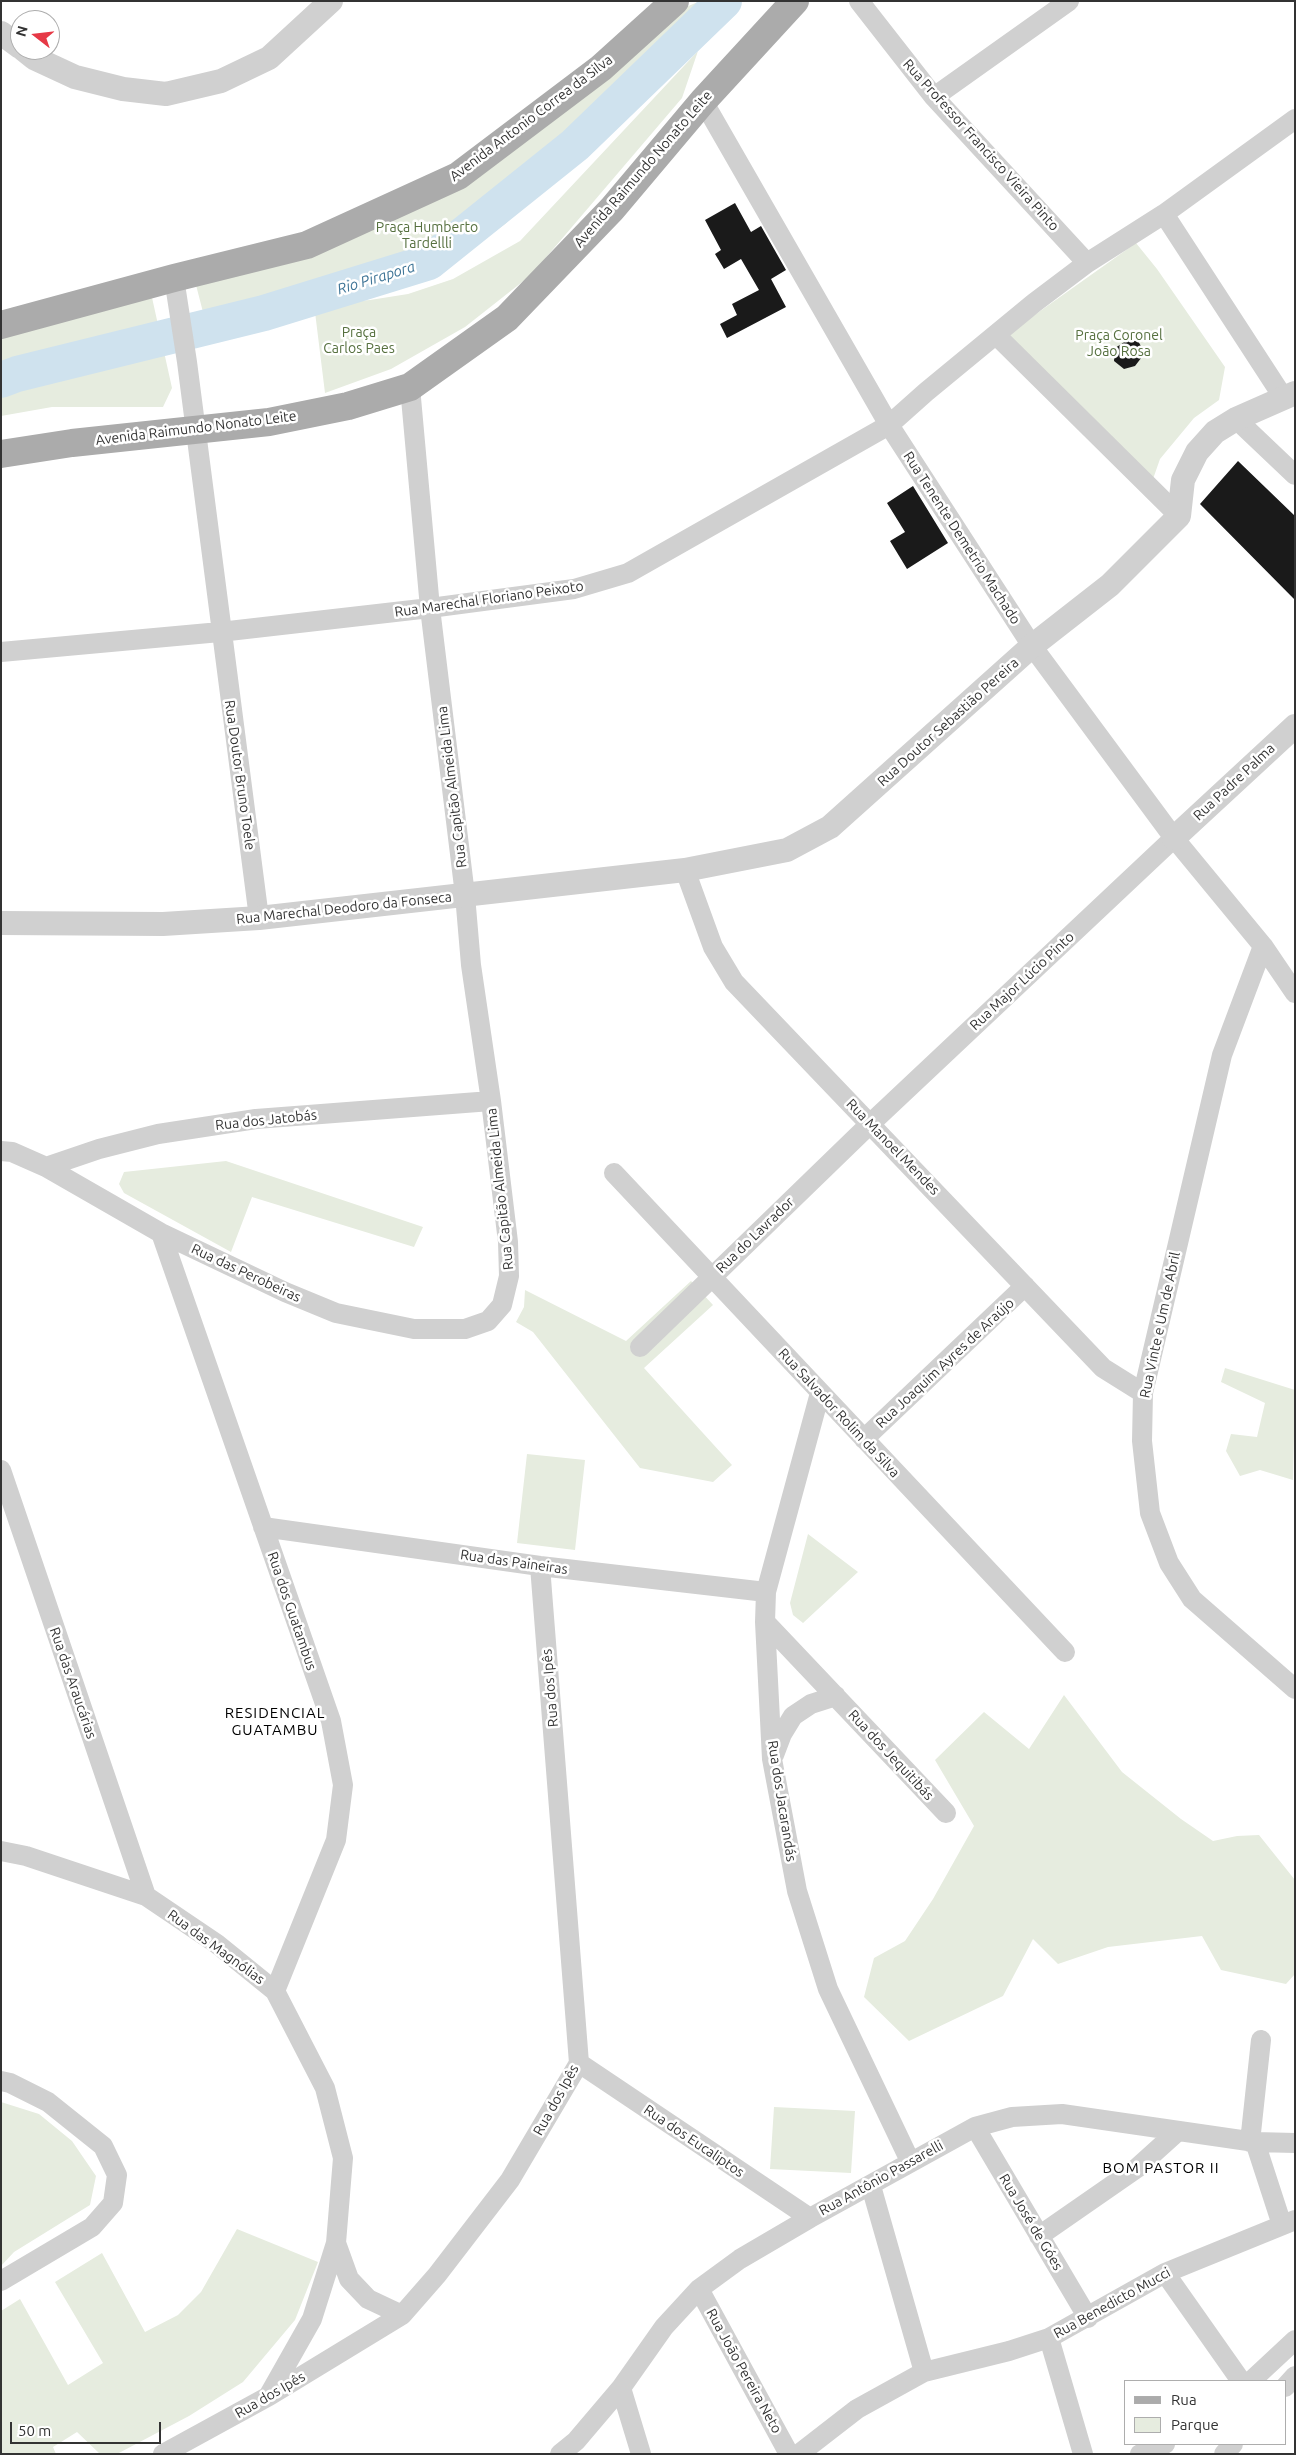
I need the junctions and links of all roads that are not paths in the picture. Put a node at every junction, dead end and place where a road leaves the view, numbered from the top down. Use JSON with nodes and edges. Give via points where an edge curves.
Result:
{"nodes":[{"id":1,"x":331,"y":1,"type":"edge"},
{"id":2,"x":675,"y":1,"type":"edge"},
{"id":3,"x":795,"y":1,"type":"edge"},
{"id":4,"x":859,"y":1,"type":"edge"},
{"id":5,"x":1069,"y":1,"type":"edge"},
{"id":6,"x":38,"y":60,"type":"edge"},
{"id":7,"x":934,"y":97,"type":"junction"},
{"id":8,"x":703,"y":101,"type":"junction"},
{"id":9,"x":1295,"y":119,"type":"edge"},
{"id":10,"x":1164,"y":214,"type":"junction"},
{"id":11,"x":1087,"y":263,"type":"junction"},
{"id":12,"x":175,"y":286,"type":"junction"},
{"id":13,"x":1,"y":325,"type":"edge"},
{"id":14,"x":996,"y":335,"type":"junction"},
{"id":15,"x":410,"y":387,"type":"junction"},
{"id":16,"x":1289,"y":395,"type":"edge"},
{"id":17,"x":1236,"y":419,"type":"junction"},
{"id":18,"x":889,"y":425,"type":"junction"},
{"id":19,"x":196,"y":430,"type":"junction"},
{"id":20,"x":1,"y":454,"type":"edge"},
{"id":21,"x":1295,"y":475,"type":"edge"},
{"id":22,"x":1179,"y":516,"type":"junction"},
{"id":23,"x":430,"y":608,"type":"junction"},
{"id":24,"x":220,"y":632,"type":"junction"},
{"id":25,"x":1032,"y":646,"type":"junction"},
{"id":26,"x":1,"y":652,"type":"edge"},
{"id":27,"x":1295,"y":726,"type":"edge"},
{"id":28,"x":1174,"y":838,"type":"junction"},
{"id":29,"x":685,"y":870,"type":"junction"},
{"id":30,"x":465,"y":895,"type":"junction"},
{"id":31,"x":259,"y":918,"type":"junction"},
{"id":32,"x":1,"y":923,"type":"edge"},
{"id":33,"x":1263,"y":946,"type":"junction"},
{"id":34,"x":1295,"y":993,"type":"edge"},
{"id":35,"x":491,"y":1101,"type":"junction"},
{"id":36,"x":870,"y":1124,"type":"junction"},
{"id":37,"x":1,"y":1151,"type":"edge"},
{"id":38,"x":46,"y":1167,"type":"junction"},
{"id":39,"x":614,"y":1173,"type":"dead end"},
{"id":40,"x":161,"y":1232,"type":"junction"},
{"id":41,"x":711,"y":1277,"type":"junction"},
{"id":42,"x":1025,"y":1286,"type":"junction"},
{"id":43,"x":502,"y":1305,"type":"joint"},
{"id":44,"x":640,"y":1346,"type":"dead end"},
{"id":45,"x":820,"y":1393,"type":"junction"},
{"id":46,"x":1143,"y":1393,"type":"junction"},
{"id":47,"x":864,"y":1439,"type":"junction"},
{"id":48,"x":1,"y":1470,"type":"edge"},
{"id":49,"x":263,"y":1527,"type":"junction"},
{"id":50,"x":540,"y":1566,"type":"junction"},
{"id":51,"x":766,"y":1592,"type":"junction"},
{"id":52,"x":765,"y":1622,"type":"junction"},
{"id":53,"x":1065,"y":1652,"type":"dead end"},
{"id":54,"x":1295,"y":1689,"type":"edge"},
{"id":55,"x":836,"y":1696,"type":"junction"},
{"id":56,"x":772,"y":1759,"type":"junction"},
{"id":57,"x":946,"y":1813,"type":"dead end"},
{"id":58,"x":1,"y":1852,"type":"edge"},
{"id":59,"x":146,"y":1896,"type":"junction"},
{"id":60,"x":276,"y":1991,"type":"junction"},
{"id":61,"x":1261,"y":2040,"type":"dead end"},
{"id":62,"x":579,"y":2063,"type":"junction"},
{"id":63,"x":1,"y":2081,"type":"edge"},
{"id":64,"x":975,"y":2127,"type":"junction"},
{"id":65,"x":1178,"y":2131,"type":"junction"},
{"id":66,"x":1252,"y":2142,"type":"junction"},
{"id":67,"x":1295,"y":2143,"type":"edge"},
{"id":68,"x":910,"y":2161,"type":"junction"},
{"id":69,"x":871,"y":2186,"type":"junction"},
{"id":70,"x":810,"y":2218,"type":"junction"},
{"id":71,"x":1288,"y":2223,"type":"edge"},
{"id":72,"x":1039,"y":2236,"type":"junction"},
{"id":73,"x":336,"y":2243,"type":"junction"},
{"id":74,"x":1165,"y":2273,"type":"junction"},
{"id":75,"x":1,"y":2281,"type":"edge"},
{"id":76,"x":699,"y":2289,"type":"junction"},
{"id":77,"x":402,"y":2315,"type":"junction"},
{"id":78,"x":1088,"y":2318,"type":"junction"},
{"id":79,"x":1049,"y":2338,"type":"junction"},
{"id":80,"x":1295,"y":2340,"type":"edge"},
{"id":81,"x":924,"y":2372,"type":"junction"},
{"id":82,"x":1295,"y":2376,"type":"edge"},
{"id":83,"x":1240,"y":2380,"type":"edge"},
{"id":84,"x":1252,"y":2380,"type":"edge"},
{"id":85,"x":1286,"y":2386,"type":"edge"},
{"id":86,"x":621,"y":2388,"type":"junction"},
{"id":87,"x":269,"y":2396,"type":"junction"},
{"id":88,"x":1162,"y":2445,"type":"edge"},
{"id":89,"x":163,"y":2454,"type":"edge"},
{"id":90,"x":560,"y":2454,"type":"edge"},
{"id":91,"x":640,"y":2454,"type":"edge"},
{"id":92,"x":789,"y":2454,"type":"edge"},
{"id":93,"x":799,"y":2454,"type":"edge"},
{"id":94,"x":1083,"y":2454,"type":"edge"},
{"id":95,"x":1140,"y":2454,"type":"edge"}],
"edges":[{"from":1,"to":6,"type":"street","via":[[269,58],[221,81],[166,94],[123,89],[75,77]]},
{"from":2,"to":12,"type":"main road","name":"Avenida Antonio Correa da Silva","via":[[601,68],[458,176],[307,245]]},
{"from":3,"to":8,"type":"main road","name":"Avenida Raimundo Nonato Leite"},
{"from":4,"to":7,"type":"street","name":"Rua Professor Francisco Vieira Pinto"},
{"from":5,"to":7,"type":"street"},
{"from":7,"to":11,"type":"street","name":"Rua Professor Francisco Vieira Pinto"},
{"from":8,"to":15,"type":"main road","name":"Avenida Raimundo Nonato Leite","via":[[612,209],[507,318]]},
{"from":8,"to":18,"type":"street","name":"Rua Tenente Demetrio Machado"},
{"from":9,"to":10,"type":"street"},
{"from":10,"to":11,"type":"street"},
{"from":10,"to":16,"type":"street"},
{"from":11,"to":14,"type":"street"},
{"from":12,"to":13,"type":"main road","name":"Avenida Antonio Correa da Silva"},
{"from":12,"to":19,"type":"street","name":"Rua Doutor Bruno Toele"},
{"from":14,"to":18,"type":"street","name":"Rua Marechal Floriano Peixoto"},
{"from":14,"to":22,"type":"street"},
{"from":15,"to":19,"type":"main road","name":"Avenida Raimundo Nonato Leite","via":[[342,408],[269,422]]},
{"from":15,"to":23,"type":"street","name":"Rua Capitão Almeida Lima"},
{"from":16,"to":17,"type":"street"},
{"from":17,"to":21,"type":"street"},
{"from":17,"to":22,"type":"street","via":[[1215,432],[1197,452],[1183,480]]},
{"from":18,"to":23,"type":"street","name":"Rua Marechal Floriano Peixoto","via":[[628,573],[574,589]]},
{"from":18,"to":25,"type":"street","name":"Rua Tenente Demetrio Machado"},
{"from":19,"to":20,"type":"main road","name":"Avenida Raimundo Nonato Leite"},
{"from":19,"to":24,"type":"street","name":"Rua Doutor Bruno Toele"},
{"from":22,"to":25,"type":"street","name":"Rua Doutor Sebastião Pereira","via":[[1110,585]]},
{"from":23,"to":24,"type":"street","name":"Rua Marechal Floriano Peixoto"},
{"from":23,"to":30,"type":"street","name":"Rua Capitão Almeida Lima"},
{"from":24,"to":26,"type":"street","name":"Rua Marechal Floriano Peixoto"},
{"from":24,"to":31,"type":"street","name":"Rua Doutor Bruno Toele"},
{"from":25,"to":28,"type":"street","name":"Rua Tenente Demetrio Machado"},
{"from":25,"to":29,"type":"street","name":"Rua Doutor Sebastião Pereira","via":[[830,827],[787,850]]},
{"from":27,"to":28,"type":"street","name":"Rua Padre Palma"},
{"from":28,"to":33,"type":"street","name":"Rua Tenente Demetrio Machado"},
{"from":28,"to":36,"type":"street","name":"Rua Major Lúcio Pinto"},
{"from":29,"to":30,"type":"street","name":"Rua Marechal Deodoro da Fonseca"},
{"from":29,"to":36,"type":"street","name":"Rua Manoel Mendes","via":[[712,947],[734,982]]},
{"from":30,"to":31,"type":"street","name":"Rua Marechal Deodoro da Fonseca"},
{"from":30,"to":35,"type":"street","name":"Rua Capitão Almeida Lima","via":[[471,965]]},
{"from":31,"to":32,"type":"street","name":"Rua Marechal Deodoro da Fonseca","via":[[163,924]]},
{"from":33,"to":34,"type":"street","name":"Rua Tenente Demetrio Machado"},
{"from":33,"to":46,"type":"street","name":"Rua Vinte e Um de Abril","via":[[1222,1055]]},
{"from":35,"to":38,"type":"street","name":"Rua dos Jatobás","via":[[256,1119],[158,1134]]},
{"from":35,"to":43,"type":"street","name":"Rua Capitão Almeida Lima","via":[[508,1242],[509,1276]]},
{"from":36,"to":41,"type":"street","name":"Rua do Lavrador"},
{"from":36,"to":42,"type":"street","name":"Rua Manoel Mendes"},
{"from":37,"to":38,"type":"street","name":"Rua das Perobeiras","via":[[12,1152]]},
{"from":38,"to":40,"type":"street","name":"Rua das Perobeiras"},
{"from":39,"to":41,"type":"street","name":"Rua Salvador Rolim da Silva"},
{"from":40,"to":43,"type":"street","name":"Rua das Perobeiras","via":[[336,1313],[414,1329],[466,1329],[488,1321]]},
{"from":40,"to":49,"type":"street","name":"Rua dos Guatambus"},
{"from":41,"to":44,"type":"street","name":"Rua do Lavrador"},
{"from":41,"to":45,"type":"street","name":"Rua Salvador Rolim da Silva"},
{"from":42,"to":46,"type":"street","name":"Rua Manoel Mendes","via":[[1103,1368]]},
{"from":42,"to":47,"type":"street","name":"Rua Joaquim Ayres de Araújo"},
{"from":45,"to":47,"type":"street","name":"Rua Salvador Rolim da Silva"},
{"from":45,"to":51,"type":"street","name":"Rua dos Jacarandás"},
{"from":46,"to":54,"type":"street","name":"Rua Vinte e Um de Abril","via":[[1142,1441],[1150,1512],[1169,1563],[1192,1599]]},
{"from":47,"to":53,"type":"street","name":"Rua Salvador Rolim da Silva"},
{"from":48,"to":59,"type":"street","name":"Rua das Araucárias"},
{"from":49,"to":50,"type":"street","name":"Rua das Paineiras"},
{"from":49,"to":60,"type":"street","name":"Rua dos Guatambus","via":[[331,1721],[343,1785],[336,1840]]},
{"from":50,"to":51,"type":"street","name":"Rua das Paineiras"},
{"from":50,"to":62,"type":"street","name":"Rua dos Ipês"},
{"from":51,"to":52,"type":"street","name":"Rua dos Jacarandás"},
{"from":52,"to":55,"type":"street","name":"Rua dos Jequitibás"},
{"from":52,"to":56,"type":"street","name":"Rua dos Jacarandás"},
{"from":55,"to":56,"type":"street","via":[[811,1704],[793,1716]]},
{"from":55,"to":57,"type":"street","name":"Rua dos Jequitibás"},
{"from":56,"to":68,"type":"street","name":"Rua dos Jacarandás","via":[[797,1891],[828,1989]]},
{"from":58,"to":59,"type":"street","name":"Rua das Magnólias","via":[[26,1856]]},
{"from":59,"to":60,"type":"street","name":"Rua das Magnólias","via":[[217,1944]]},
{"from":60,"to":73,"type":"street","name":"Rua das Magnólias","via":[[325,2088],[343,2158]]},
{"from":61,"to":66,"type":"street"},
{"from":62,"to":70,"type":"street","name":"Rua dos Eucaliptos"},
{"from":62,"to":77,"type":"street","name":"Rua dos Ipês","via":[[510,2180]]},
{"from":63,"to":75,"type":"street","via":[[48,2102],[103,2146],[117,2175],[113,2203],[92,2227]]},
{"from":64,"to":65,"type":"street","name":"Rua Antônio Passarelli","via":[[1012,2117],[1062,2114]]},
{"from":64,"to":68,"type":"street","name":"Rua Antônio Passarelli"},
{"from":64,"to":72,"type":"street","name":"Rua José de Góes"},
{"from":65,"to":66,"type":"street","name":"Rua Antônio Passarelli"},
{"from":65,"to":72,"type":"street","via":[[1137,2168]]},
{"from":66,"to":67,"type":"street","name":"Rua Antônio Passarelli"},
{"from":66,"to":71,"type":"street"},
{"from":68,"to":69,"type":"street","name":"Rua Antônio Passarelli"},
{"from":69,"to":70,"type":"street","name":"Rua Antônio Passarelli"},
{"from":69,"to":81,"type":"street"},
{"from":70,"to":76,"type":"street","name":"Rua Antônio Passarelli","via":[[740,2259]]},
{"from":71,"to":74,"type":"street","name":"Rua Benedicto Mucci"},
{"from":72,"to":78,"type":"street","name":"Rua José de Góes"},
{"from":73,"to":77,"type":"street","via":[[349,2280],[368,2299]]},
{"from":73,"to":87,"type":"street","name":"Rua das Magnólias","via":[[312,2319]]},
{"from":74,"to":78,"type":"street","name":"Rua Benedicto Mucci"},
{"from":74,"to":83,"type":"street"},
{"from":76,"to":86,"type":"street","name":"Rua Antônio Passarelli","via":[[664,2326]]},
{"from":76,"to":92,"type":"street","name":"Rua João Pereira Neto"},
{"from":77,"to":87,"type":"street","name":"Rua dos Ipês"},
{"from":78,"to":79,"type":"street","name":"Rua Benedicto Mucci"},
{"from":79,"to":81,"type":"street","name":"Rua Benedicto Mucci"},
{"from":79,"to":94,"type":"street"},
{"from":80,"to":84,"type":"street"},
{"from":81,"to":93,"type":"street","name":"Rua Benedicto Mucci","via":[[857,2409]]},
{"from":82,"to":85,"type":"street"},
{"from":86,"to":90,"type":"street","name":"Rua Antônio Passarelli","via":[[576,2441]]},
{"from":86,"to":91,"type":"street"},
{"from":87,"to":89,"type":"street","name":"Rua dos Ipês"},
{"from":88,"to":95,"type":"street"}]}
